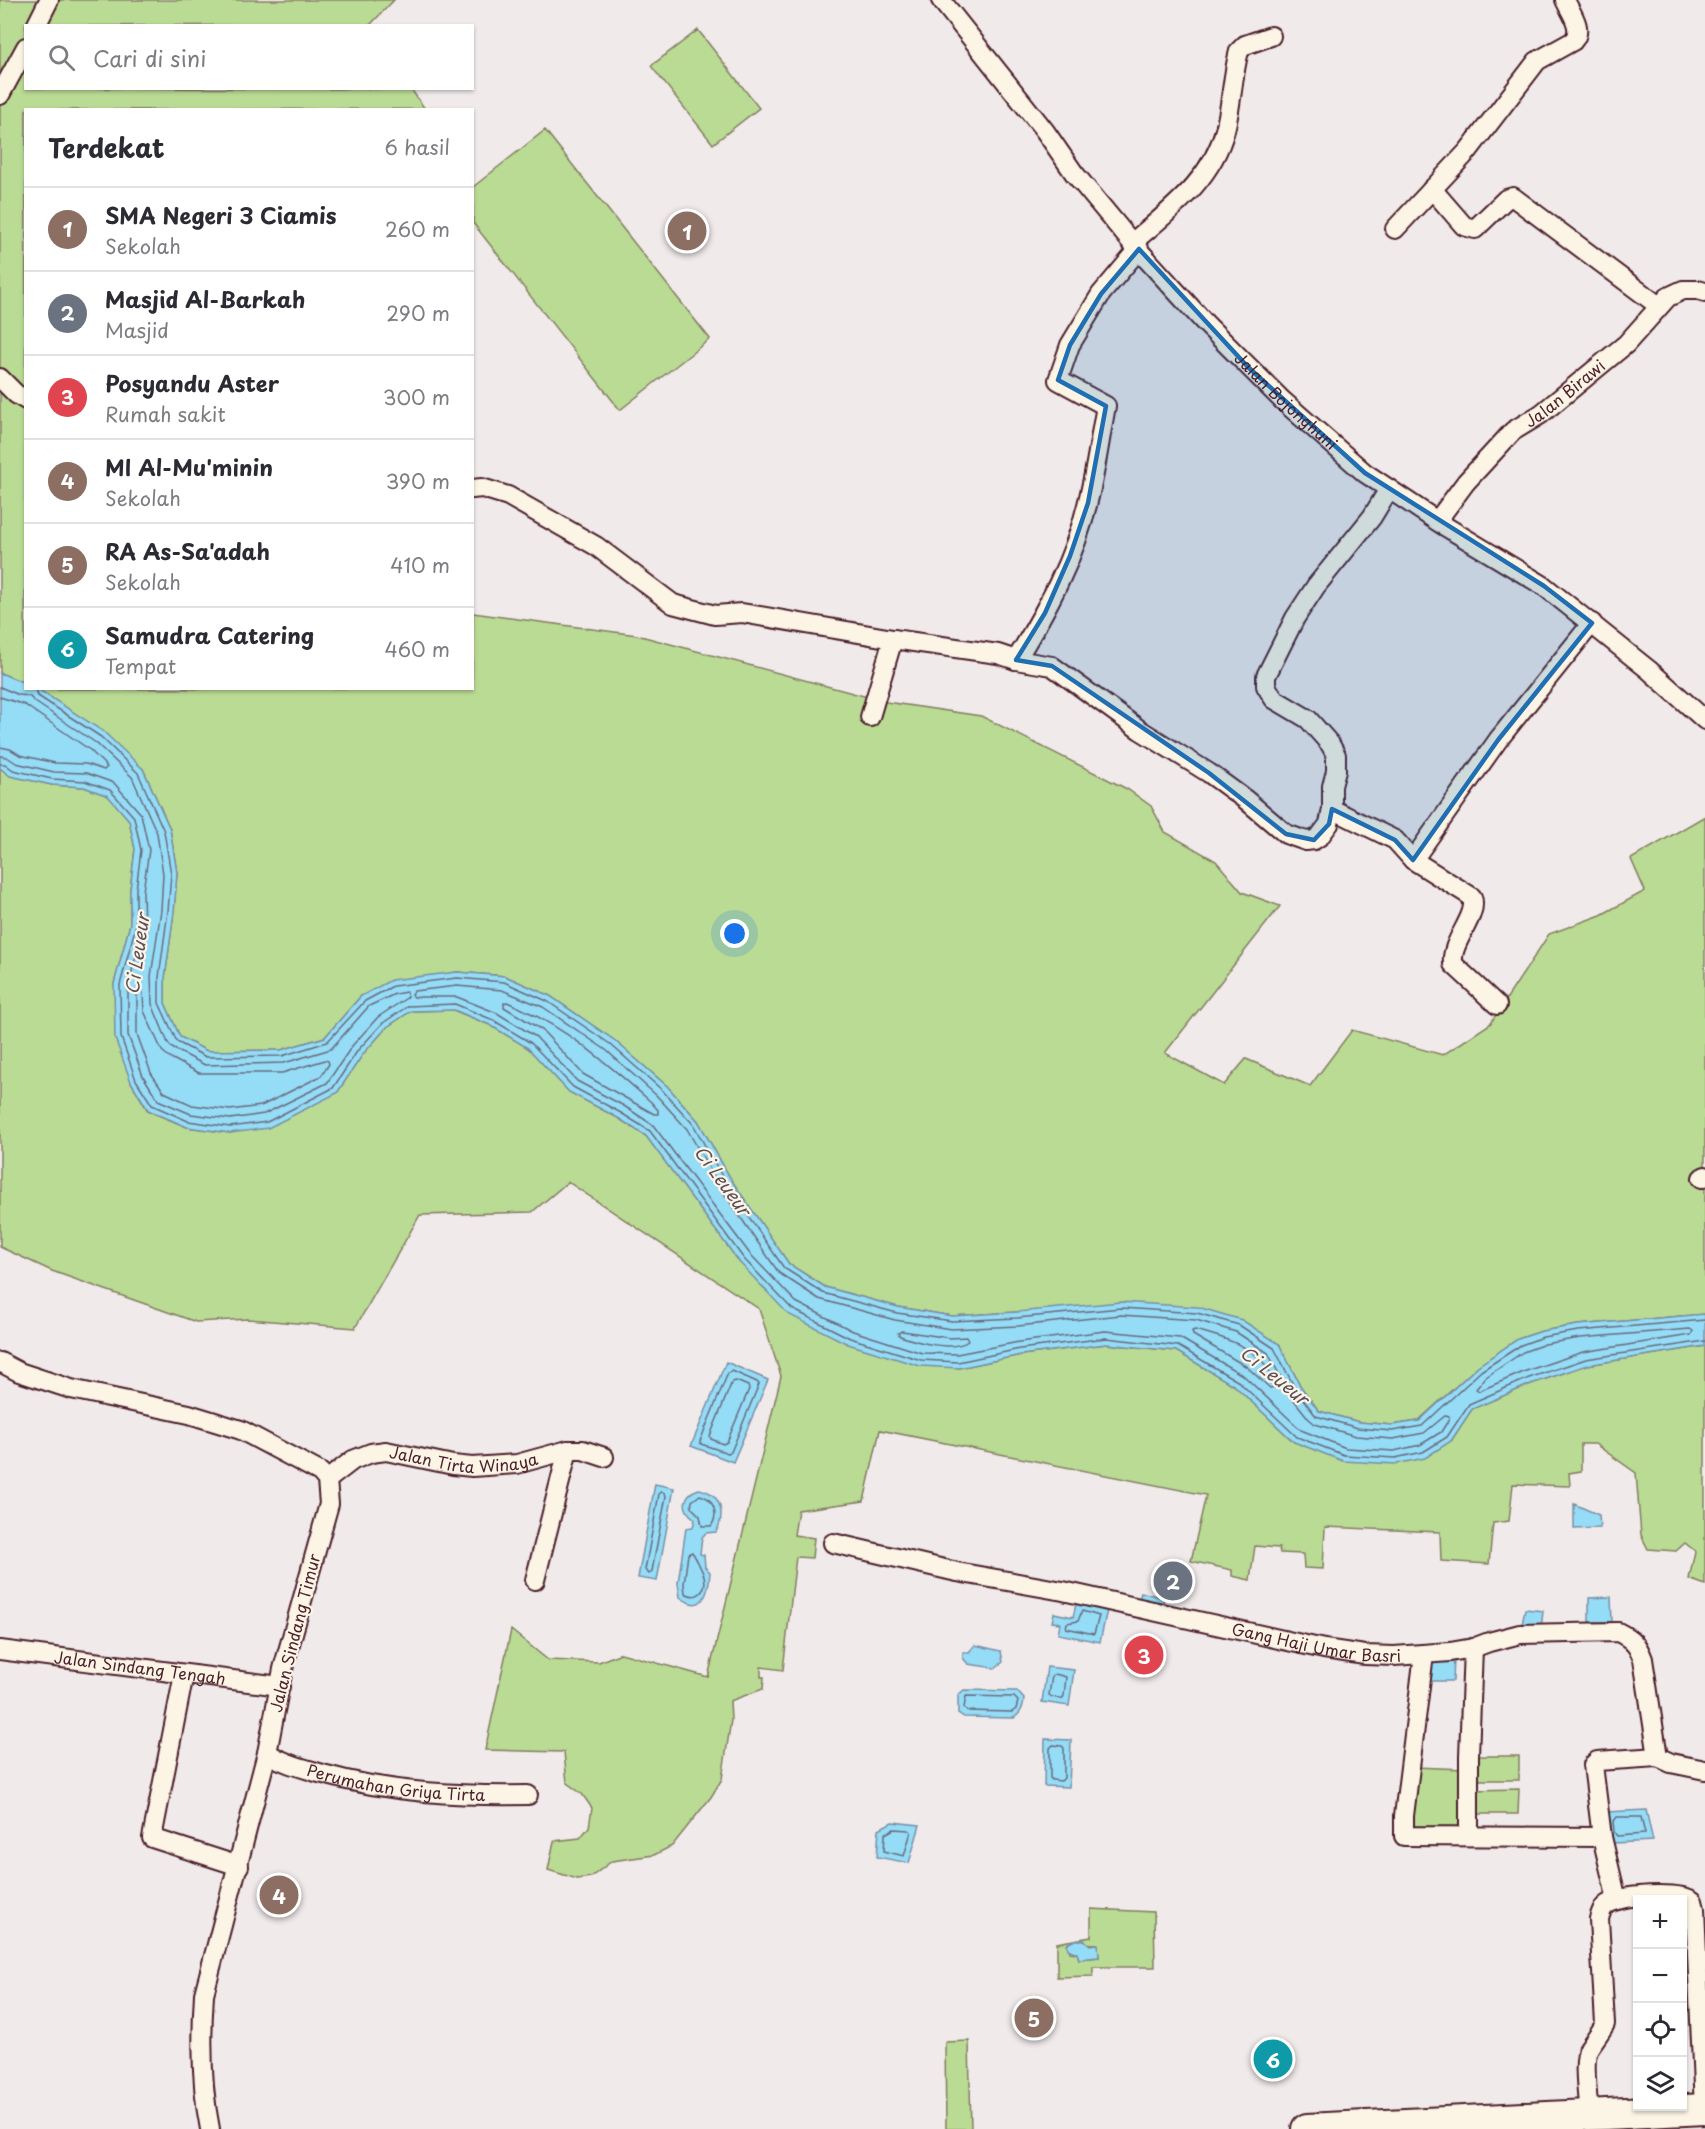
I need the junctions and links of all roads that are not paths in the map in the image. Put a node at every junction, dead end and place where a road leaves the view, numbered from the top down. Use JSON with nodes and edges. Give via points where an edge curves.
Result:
{"nodes":[{"id":1,"x":49,"y":0,"type":"edge"},
{"id":2,"x":940,"y":0,"type":"edge"},
{"id":3,"x":1565,"y":0,"type":"edge"},
{"id":4,"x":37,"y":24,"type":"edge"},
{"id":5,"x":1271,"y":36,"type":"dead end"},
{"id":6,"x":24,"y":50,"type":"edge"},
{"id":7,"x":0,"y":95,"type":"edge"},
{"id":8,"x":1432,"y":189,"type":"junction"},
{"id":9,"x":1395,"y":229,"type":"dead end"},
{"id":10,"x":1135,"y":246,"type":"junction"},
{"id":11,"x":1705,"y":292,"type":"edge"},
{"id":12,"x":1659,"y":306,"type":"junction"},
{"id":13,"x":0,"y":378,"type":"edge"},
{"id":14,"x":24,"y":399,"type":"edge"},
{"id":15,"x":474,"y":489,"type":"edge"},
{"id":16,"x":1389,"y":489,"type":"junction"},
{"id":17,"x":1437,"y":521,"type":"junction"},
{"id":18,"x":1592,"y":623,"type":"junction"},
{"id":19,"x":893,"y":639,"type":"junction"},
{"id":20,"x":1016,"y":660,"type":"junction"},
{"id":21,"x":870,"y":717,"type":"dead end"},
{"id":22,"x":1705,"y":720,"type":"edge"},
{"id":23,"x":1332,"y":809,"type":"junction"},
{"id":24,"x":1413,"y":860,"type":"junction"},
{"id":25,"x":1497,"y":1005,"type":"dead end"},
{"id":26,"x":0,"y":1362,"type":"edge"},
{"id":27,"x":568,"y":1450,"type":"junction"},
{"id":28,"x":604,"y":1457,"type":"dead end"},
{"id":29,"x":327,"y":1480,"type":"junction"},
{"id":30,"x":833,"y":1543,"type":"dead end"},
{"id":31,"x":535,"y":1580,"type":"dead end"},
{"id":32,"x":1473,"y":1648,"type":"junction"},
{"id":33,"x":0,"y":1650,"type":"edge"},
{"id":34,"x":1424,"y":1654,"type":"junction"},
{"id":35,"x":184,"y":1674,"type":"junction"},
{"id":36,"x":280,"y":1686,"type":"junction"},
{"id":37,"x":267,"y":1753,"type":"junction"},
{"id":38,"x":1658,"y":1757,"type":"junction"},
{"id":39,"x":1705,"y":1770,"type":"edge"},
{"id":40,"x":528,"y":1795,"type":"dead end"},
{"id":41,"x":1469,"y":1836,"type":"junction"},
{"id":42,"x":1602,"y":1836,"type":"junction"},
{"id":43,"x":239,"y":1866,"type":"junction"},
{"id":44,"x":1617,"y":1900,"type":"junction"},
{"id":45,"x":1704,"y":2109,"type":"edge"},
{"id":46,"x":1589,"y":2115,"type":"junction"},
{"id":47,"x":210,"y":2129,"type":"edge"},
{"id":48,"x":1307,"y":2129,"type":"edge"},
{"id":49,"x":1320,"y":2129,"type":"edge"}],
"edges":[{"from":1,"to":4,"type":"street"},
{"from":2,"to":10,"type":"street","name":"Jalan Bojonghuni"},
{"from":3,"to":8,"type":"street","via":[[1578,28],[1577,36],[1537,61],[1468,151]]},
{"from":5,"to":10,"type":"street","via":[[1239,51],[1225,130],[1212,163],[1186,196]]},
{"from":6,"to":7,"type":"street"},
{"from":8,"to":9,"type":"street"},
{"from":8,"to":12,"type":"street","via":[[1464,226],[1475,229],[1513,197]]},
{"from":10,"to":16,"type":"street","name":"Jalan Bojonghuni","via":[[1248,367],[1365,473]]},
{"from":10,"to":20,"type":"street","via":[[1070,345],[1058,380],[1106,406],[1088,503],[1070,556],[1045,613]]},
{"from":11,"to":12,"type":"street","name":"Jalan Birawi","via":[[1683,290]]},
{"from":12,"to":17,"type":"street","name":"Jalan Birawi","via":[[1626,344],[1541,414],[1513,431],[1466,482]]},
{"from":13,"to":14,"type":"street"},
{"from":15,"to":19,"type":"street","via":[[508,496],[596,546],[673,604],[715,615],[742,613]]},
{"from":16,"to":17,"type":"street","name":"Jalan Bojonghuni"},
{"from":16,"to":23,"type":"street","via":[[1372,517],[1316,586],[1266,676],[1266,686],[1274,699],[1308,719],[1336,755]]},
{"from":17,"to":18,"type":"street","name":"Jalan Bojonghuni","via":[[1544,585]]},
{"from":18,"to":22,"type":"street","name":"Jalan Bojonghuni"},
{"from":18,"to":24,"type":"street","via":[[1498,740]]},
{"from":19,"to":20,"type":"street"},
{"from":19,"to":21,"type":"street"},
{"from":20,"to":23,"type":"street","via":[[1052,666],[1140,730],[1209,773],[1286,834],[1314,840],[1329,824]]},
{"from":23,"to":24,"type":"street","via":[[1395,840]]},
{"from":24,"to":25,"type":"street","via":[[1472,897],[1474,906],[1453,951],[1453,964]]},
{"from":26,"to":29,"type":"street","via":[[71,1389],[189,1414],[240,1430],[320,1472]]},
{"from":27,"to":28,"type":"street","name":"Jalan Tirta Winaya"},
{"from":27,"to":29,"type":"street","name":"Jalan Tirta Winaya","via":[[493,1467],[453,1465],[386,1451],[352,1460]]},
{"from":27,"to":31,"type":"street"},
{"from":29,"to":36,"type":"street","name":"Jalan Sindang Timur","via":[[328,1504]]},
{"from":30,"to":34,"type":"street","name":"Gang Haji Umar Basri","via":[[1324,1649],[1365,1655]]},
{"from":32,"to":34,"type":"street","name":"Gang Haji Umar Basri"},
{"from":32,"to":38,"type":"street","name":"Gang Haji Umar Basri","via":[[1520,1634],[1596,1631],[1618,1632],[1629,1638],[1638,1646],[1643,1659]]},
{"from":32,"to":41,"type":"street"},
{"from":33,"to":35,"type":"street","name":"Jalan Sindang Tengah"},
{"from":34,"to":41,"type":"street","via":[[1404,1836]]},
{"from":35,"to":36,"type":"street","name":"Jalan Sindang Tengah"},
{"from":35,"to":43,"type":"street","via":[[152,1838]]},
{"from":36,"to":37,"type":"street","name":"Jalan Sindang Timur"},
{"from":37,"to":40,"type":"street","name":"Perumahan Griya Tirta","via":[[282,1762],[358,1783],[467,1796]]},
{"from":37,"to":43,"type":"street","name":"Jalan Sindang Timur"},
{"from":38,"to":39,"type":"street"},
{"from":38,"to":42,"type":"street","via":[[1597,1761],[1593,1765]]},
{"from":41,"to":42,"type":"street"},
{"from":42,"to":44,"type":"street"},
{"from":43,"to":47,"type":"street","name":"Jalan Sindang Timur","via":[[204,1994],[204,2103]]},
{"from":44,"to":45,"type":"street","via":[[1679,1895],[1693,1901]]},
{"from":44,"to":46,"type":"street","via":[[1604,1907],[1599,1919],[1605,2024],[1588,2050]]},
{"from":45,"to":46,"type":"highway"},
{"from":46,"to":49,"type":"highway"},
{"from":48,"to":49,"type":"highway"}]}
